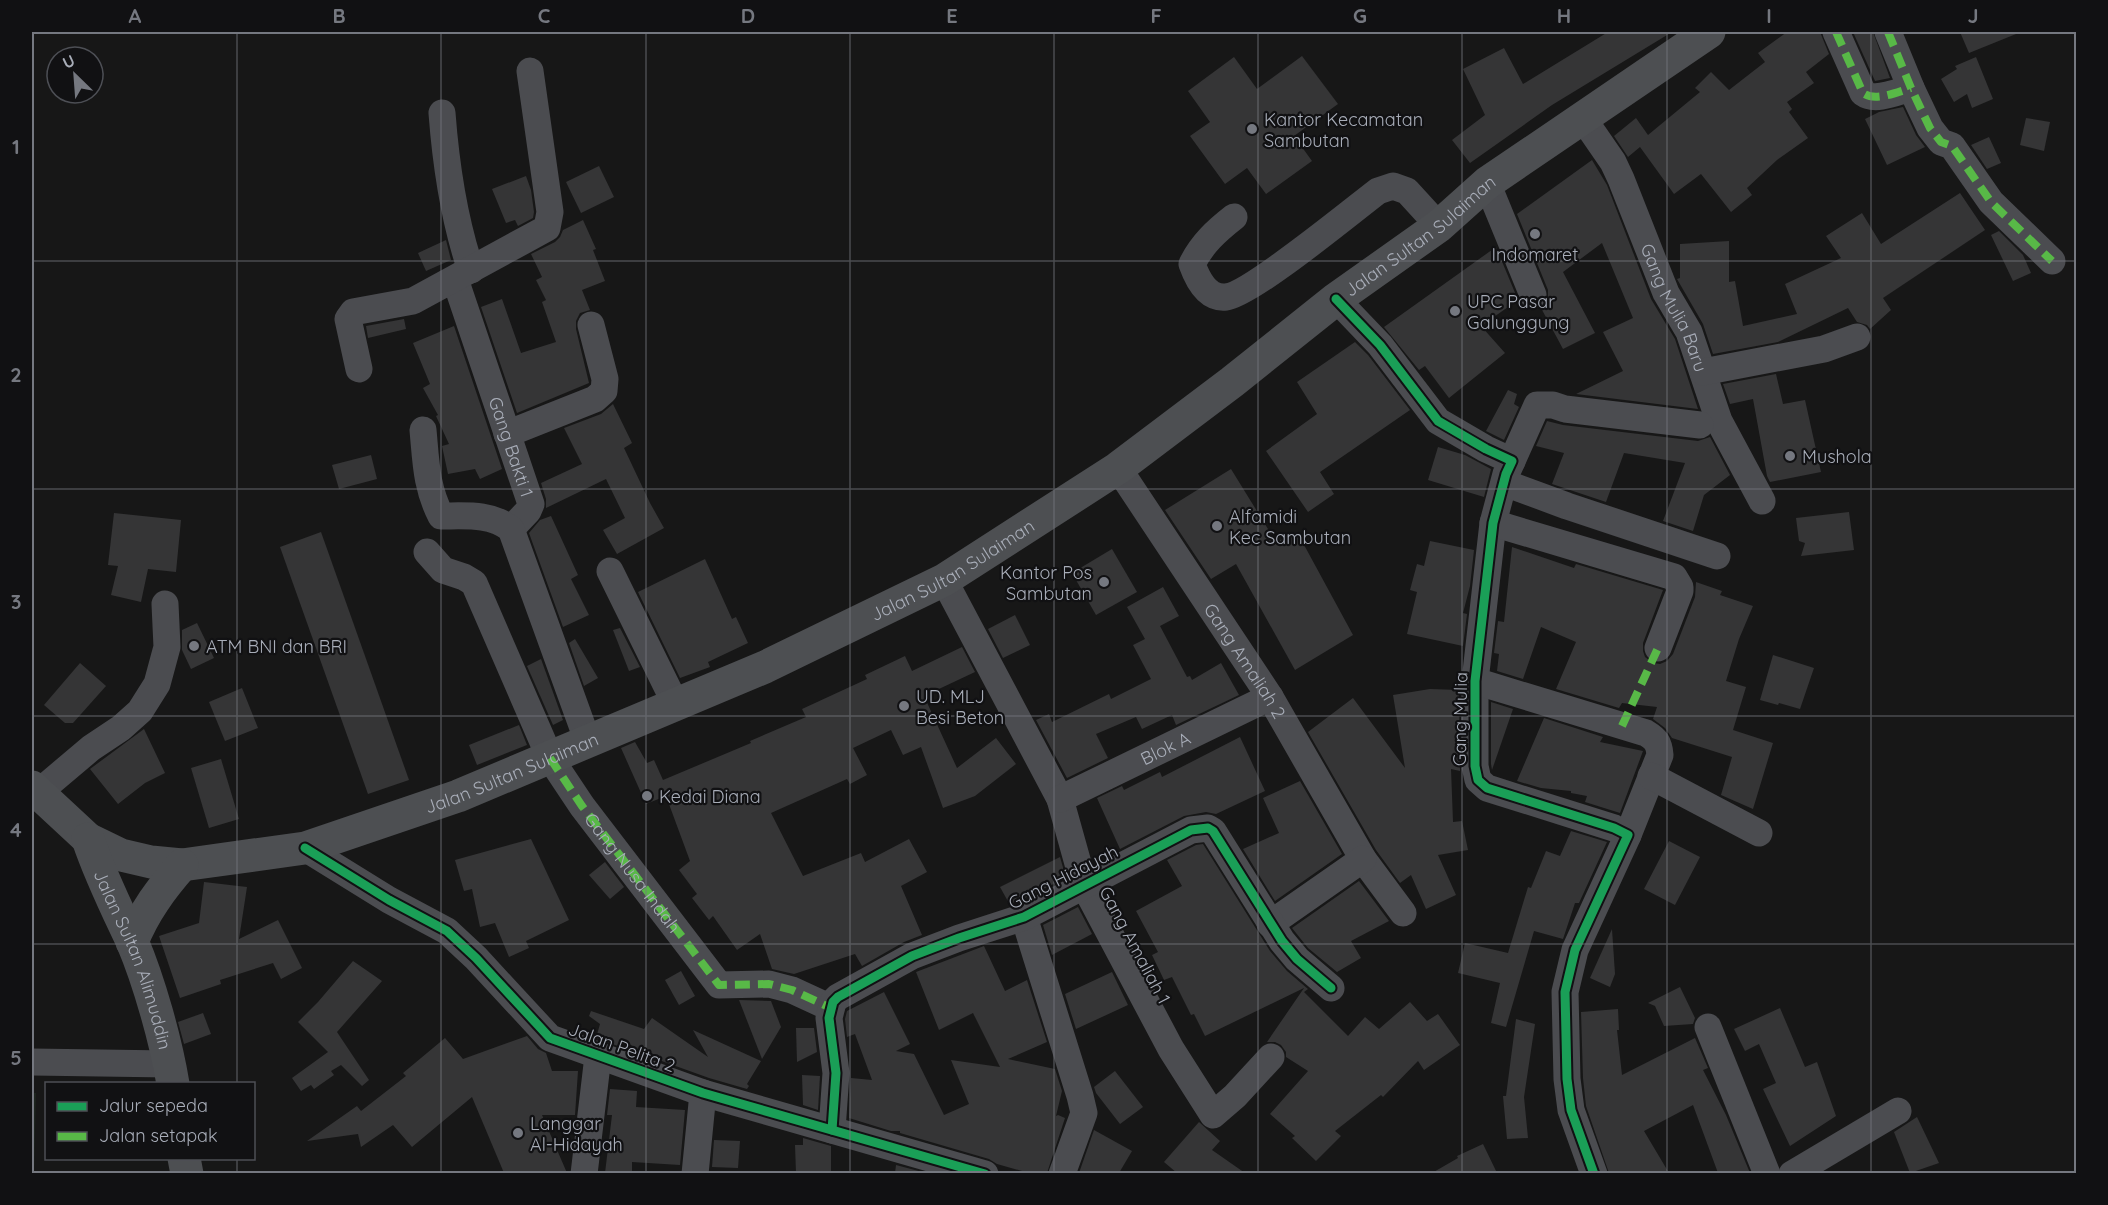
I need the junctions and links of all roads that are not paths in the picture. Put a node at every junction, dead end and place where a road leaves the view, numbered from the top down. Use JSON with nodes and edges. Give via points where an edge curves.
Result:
{"nodes":[{"id":1,"x":1709,"y":32,"type":"edge"},
{"id":2,"x":1836,"y":32,"type":"edge"},
{"id":3,"x":1888,"y":32,"type":"edge"},
{"id":4,"x":530,"y":71,"type":"dead end"},
{"id":5,"x":1911,"y":88,"type":"junction"},
{"id":6,"x":442,"y":113,"type":"dead end"},
{"id":7,"x":1582,"y":117,"type":"junction"},
{"id":8,"x":1487,"y":183,"type":"junction"},
{"id":9,"x":1234,"y":217,"type":"dead end"},
{"id":10,"x":1439,"y":226,"type":"junction"},
{"id":11,"x":2052,"y":261,"type":"dead end"},
{"id":12,"x":463,"y":275,"type":"junction"},
{"id":13,"x":1533,"y":295,"type":"dead end"},
{"id":14,"x":1336,"y":299,"type":"junction"},
{"id":15,"x":591,"y":325,"type":"dead end"},
{"id":16,"x":1857,"y":338,"type":"dead end"},
{"id":17,"x":359,"y":369,"type":"dead end"},
{"id":18,"x":1703,"y":372,"type":"junction"},
{"id":19,"x":1706,"y":424,"type":"junction"},
{"id":20,"x":423,"y":430,"type":"dead end"},
{"id":21,"x":507,"y":434,"type":"junction"},
{"id":22,"x":1118,"y":468,"type":"junction"},
{"id":23,"x":1509,"y":472,"type":"junction"},
{"id":24,"x":1762,"y":501,"type":"dead end"},
{"id":25,"x":1493,"y":523,"type":"junction"},
{"id":26,"x":511,"y":529,"type":"junction"},
{"id":27,"x":427,"y":552,"type":"dead end"},
{"id":28,"x":1717,"y":556,"type":"dead end"},
{"id":29,"x":610,"y":571,"type":"dead end"},
{"id":30,"x":944,"y":580,"type":"junction"},
{"id":31,"x":165,"y":604,"type":"dead end"},
{"id":32,"x":1658,"y":648,"type":"dead end"},
{"id":33,"x":1475,"y":681,"type":"junction"},
{"id":34,"x":1270,"y":697,"type":"junction"},
{"id":35,"x":676,"y":705,"type":"junction"},
{"id":36,"x":588,"y":742,"type":"junction"},
{"id":37,"x":550,"y":758,"type":"junction"},
{"id":38,"x":1651,"y":776,"type":"junction"},
{"id":39,"x":35,"y":790,"type":"edge"},
{"id":40,"x":1060,"y":799,"type":"junction"},
{"id":41,"x":1759,"y":832,"type":"dead end"},
{"id":42,"x":1628,"y":835,"type":"junction"},
{"id":43,"x":88,"y":839,"type":"junction"},
{"id":44,"x":305,"y":848,"type":"junction"},
{"id":45,"x":1363,"y":859,"type":"junction"},
{"id":46,"x":182,"y":865,"type":"junction"},
{"id":47,"x":1084,"y":885,"type":"junction"},
{"id":48,"x":1403,"y":913,"type":"dead end"},
{"id":49,"x":1024,"y":917,"type":"junction"},
{"id":50,"x":1270,"y":924,"type":"junction"},
{"id":51,"x":132,"y":942,"type":"junction"},
{"id":52,"x":1331,"y":988,"type":"dead end"},
{"id":53,"x":831,"y":1008,"type":"junction"},
{"id":54,"x":1708,"y":1027,"type":"dead end"},
{"id":55,"x":598,"y":1056,"type":"junction"},
{"id":56,"x":1271,"y":1057,"type":"dead end"},
{"id":57,"x":32,"y":1062,"type":"edge"},
{"id":58,"x":171,"y":1073,"type":"edge"},
{"id":59,"x":703,"y":1093,"type":"junction"},
{"id":60,"x":1898,"y":1111,"type":"dead end"},
{"id":61,"x":832,"y":1130,"type":"junction"},
{"id":62,"x":584,"y":1173,"type":"edge"},
{"id":63,"x":695,"y":1173,"type":"edge"},
{"id":64,"x":985,"y":1173,"type":"edge"},
{"id":65,"x":1062,"y":1173,"type":"edge"},
{"id":66,"x":1594,"y":1173,"type":"edge"},
{"id":67,"x":1767,"y":1173,"type":"edge"},
{"id":68,"x":1792,"y":1173,"type":"edge"}],
"edges":[{"from":1,"to":7,"type":"main road","name":"Jalan Sultan Sulaiman"},
{"from":2,"to":5,"type":"street","via":[[1868,97]]},
{"from":3,"to":5,"type":"street"},
{"from":4,"to":12,"type":"street","via":[[549,225]]},
{"from":5,"to":11,"type":"street","via":[[1941,142],[1952,146],[1991,202]]},
{"from":6,"to":12,"type":"street","name":"Gang Bakti 1"},
{"from":7,"to":8,"type":"main road","name":"Jalan Sultan Sulaiman"},
{"from":7,"to":18,"type":"street","name":"Gang Mulia Baru","via":[[1613,162]]},
{"from":8,"to":10,"type":"main road","name":"Jalan Sultan Sulaiman"},
{"from":8,"to":13,"type":"street"},
{"from":9,"to":10,"type":"street","via":[[1208,240],[1192,264],[1209,292],[1225,297],[1246,290],[1378,191],[1393,186],[1407,191]]},
{"from":10,"to":14,"type":"main road","name":"Jalan Sultan Sulaiman"},
{"from":12,"to":17,"type":"street","via":[[413,301],[351,314],[348,319]]},
{"from":12,"to":21,"type":"street","name":"Gang Bakti 1"},
{"from":14,"to":22,"type":"main road","name":"Jalan Sultan Sulaiman"},
{"from":14,"to":23,"type":"street","via":[[1380,345],[1438,421],[1486,449]]},
{"from":15,"to":21,"type":"street","via":[[605,379],[604,392]]},
{"from":16,"to":18,"type":"street","via":[[1824,349]]},
{"from":18,"to":19,"type":"street","name":"Gang Mulia Baru"},
{"from":19,"to":23,"type":"street","name":"Gang Mulia","via":[[1537,405]]},
{"from":19,"to":24,"type":"street","name":"Gang Mulia Baru"},
{"from":20,"to":26,"type":"street","via":[[431,498],[441,516],[491,518]]},
{"from":21,"to":26,"type":"street","name":"Gang Bakti 1","via":[[531,504]]},
{"from":22,"to":30,"type":"main road","name":"Jalan Sultan Sulaiman"},
{"from":22,"to":34,"type":"street","name":"Gang Amaliah 2"},
{"from":23,"to":25,"type":"street","name":"Gang Mulia"},
{"from":23,"to":28,"type":"street","via":[[1567,506]]},
{"from":25,"to":32,"type":"street","via":[[1674,578],[1680,591]]},
{"from":25,"to":33,"type":"street","name":"Gang Mulia"},
{"from":26,"to":36,"type":"street"},
{"from":27,"to":37,"type":"street","name":"Gang Nusa Indah","via":[[443,570],[474,584]]},
{"from":29,"to":35,"type":"street"},
{"from":30,"to":35,"type":"main road","name":"Jalan Sultan Sulaiman","via":[[765,667]]},
{"from":30,"to":40,"type":"street","name":"Gang Amaliah 1"},
{"from":31,"to":39,"type":"street","via":[[167,647],[157,684],[140,711]]},
{"from":33,"to":38,"type":"street","via":[[1646,733],[1655,739],[1660,755]]},
{"from":33,"to":42,"type":"street","name":"Gang Mulia","via":[[1478,780]]},
{"from":34,"to":40,"type":"street","name":"Blok A"},
{"from":34,"to":45,"type":"street","name":"Gang Amaliah 2"},
{"from":35,"to":36,"type":"main road","name":"Jalan Sultan Sulaiman"},
{"from":36,"to":37,"type":"main road","name":"Jalan Sultan Sulaiman"},
{"from":37,"to":44,"type":"main road","name":"Jalan Sultan Sulaiman","via":[[458,796]]},
{"from":37,"to":53,"type":"street","name":"Gang Nusa Indah","via":[[719,985],[769,984]]},
{"from":38,"to":41,"type":"street"},
{"from":38,"to":42,"type":"street"},
{"from":39,"to":43,"type":"main road"},
{"from":40,"to":47,"type":"street","name":"Gang Amaliah 1"},
{"from":42,"to":66,"type":"street","via":[[1575,950],[1565,992],[1571,1110]]},
{"from":43,"to":46,"type":"main road","name":"Jalan Sultan Sulaiman","via":[[121,855]]},
{"from":43,"to":51,"type":"main road","name":"Jalan Sultan Alimuddin"},
{"from":44,"to":46,"type":"main road","name":"Jalan Sultan Sulaiman"},
{"from":44,"to":55,"type":"street","name":"Jalan Pelita 2","via":[[447,931],[550,1038]]},
{"from":45,"to":48,"type":"street","name":"Gang Amaliah 2"},
{"from":45,"to":50,"type":"street"},
{"from":46,"to":51,"type":"main road","via":[[153,901]]},
{"from":47,"to":49,"type":"street","name":"Gang Hidayah"},
{"from":47,"to":50,"type":"street","name":"Gang Hidayah","via":[[1191,830],[1208,828]]},
{"from":47,"to":56,"type":"street","name":"Gang Amaliah 1","via":[[1171,1049],[1213,1115]]},
{"from":49,"to":53,"type":"street","name":"Gang Hidayah","via":[[912,956],[843,994]]},
{"from":49,"to":65,"type":"street","via":[[1084,1113]]},
{"from":50,"to":52,"type":"street","name":"Gang Hidayah","via":[[1297,959]]},
{"from":51,"to":58,"type":"main road","name":"Jalan Sultan Alimuddin"},
{"from":53,"to":61,"type":"street","via":[[836,1073]]},
{"from":54,"to":67,"type":"street"},
{"from":55,"to":59,"type":"street","name":"Jalan Pelita 2"},
{"from":55,"to":62,"type":"street"},
{"from":57,"to":58,"type":"street"},
{"from":59,"to":61,"type":"street","name":"Jalan Pelita 2"},
{"from":59,"to":63,"type":"street"},
{"from":60,"to":68,"type":"street"},
{"from":61,"to":64,"type":"street","name":"Jalan Pelita 2"}]}
